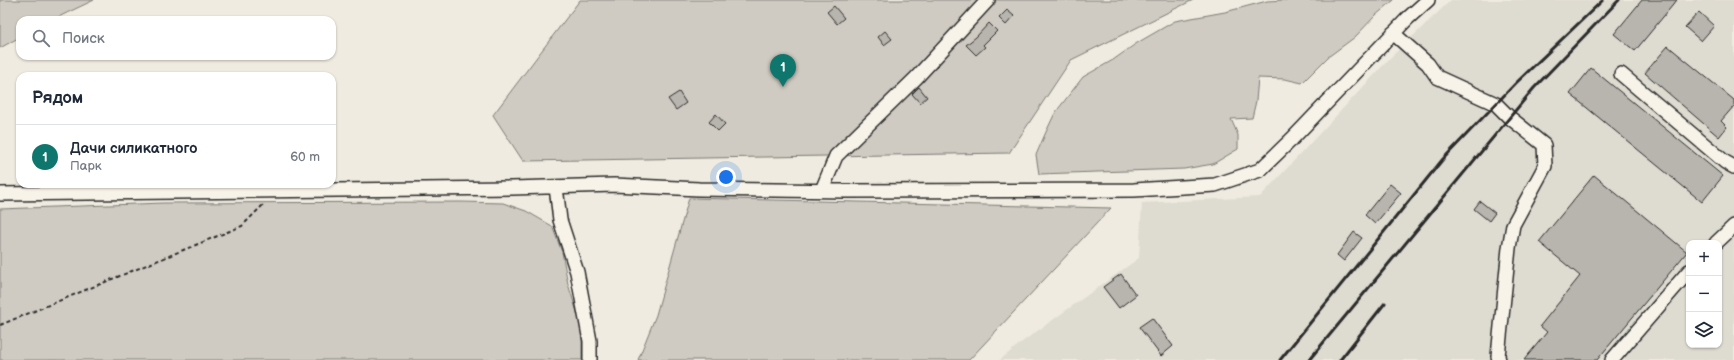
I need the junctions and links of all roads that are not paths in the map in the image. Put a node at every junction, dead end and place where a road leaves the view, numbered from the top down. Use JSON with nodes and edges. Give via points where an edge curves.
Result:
{"nodes":[{"id":1,"x":988,"y":0,"type":"edge"},
{"id":2,"x":1428,"y":0,"type":"edge"},
{"id":3,"x":1393,"y":33,"type":"junction"},
{"id":4,"x":1621,"y":74,"type":"dead end"},
{"id":5,"x":1734,"y":167,"type":"edge"},
{"id":6,"x":556,"y":187,"type":"junction"},
{"id":7,"x":822,"y":190,"type":"junction"},
{"id":8,"x":0,"y":194,"type":"edge"},
{"id":9,"x":1734,"y":226,"type":"edge"},
{"id":10,"x":1719,"y":240,"type":"edge"},
{"id":11,"x":1686,"y":274,"type":"edge"},
{"id":12,"x":590,"y":360,"type":"edge"},
{"id":13,"x":1499,"y":360,"type":"edge"},
{"id":14,"x":1612,"y":360,"type":"edge"}],
"edges":[{"from":1,"to":7,"type":"street","via":[[916,78],[836,156]]},
{"from":2,"to":3,"type":"street"},
{"from":3,"to":7,"type":"street","via":[[1260,170],[1215,185],[1134,190]]},
{"from":3,"to":13,"type":"street","via":[[1428,64],[1437,77],[1496,104],[1544,145],[1545,166],[1513,225]]},
{"from":4,"to":5,"type":"street"},
{"from":6,"to":7,"type":"street","via":[[614,185]]},
{"from":6,"to":8,"type":"street"},
{"from":6,"to":12,"type":"street","via":[[560,220],[576,272],[590,341]]},
{"from":9,"to":10,"type":"street"},
{"from":11,"to":14,"type":"street"}]}
